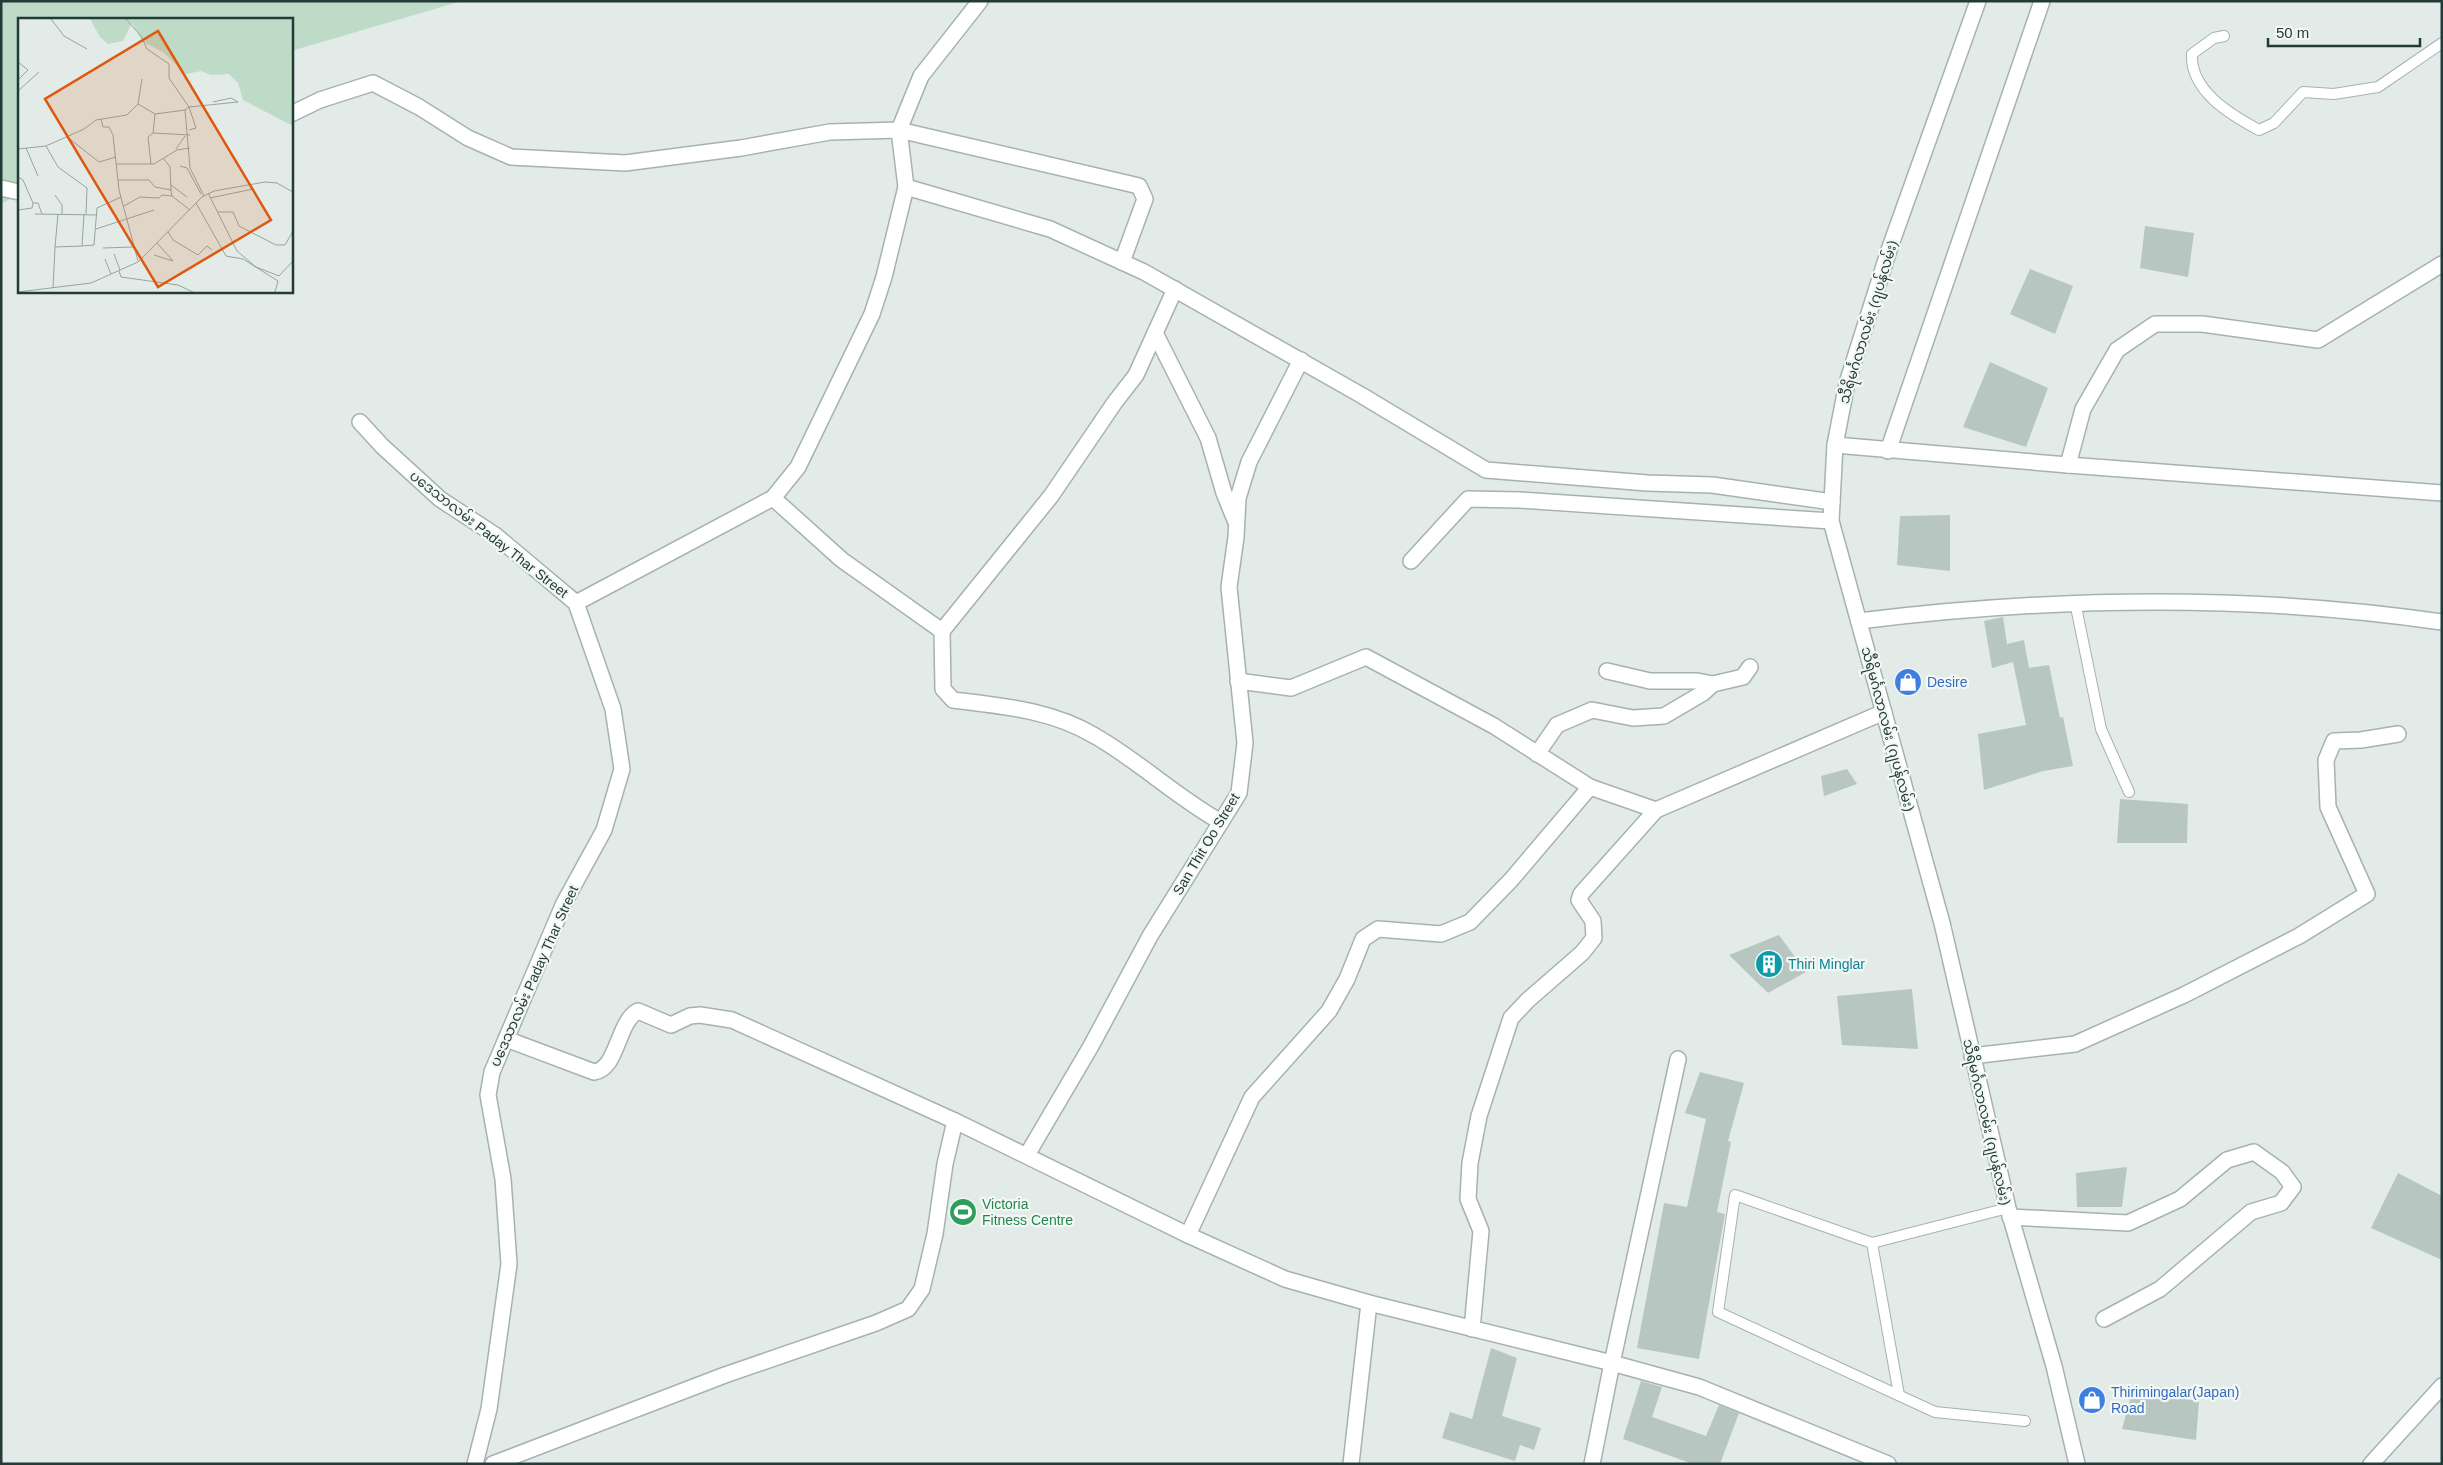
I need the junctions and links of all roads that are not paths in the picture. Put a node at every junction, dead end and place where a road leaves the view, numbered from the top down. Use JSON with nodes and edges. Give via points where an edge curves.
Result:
{"nodes":[{"id":1,"x":980,"y":1,"type":"edge"},
{"id":2,"x":1978,"y":1,"type":"edge"},
{"id":3,"x":2042,"y":1,"type":"edge"},
{"id":4,"x":2224,"y":36,"type":"dead end"},
{"id":5,"x":2442,"y":43,"type":"edge"},
{"id":6,"x":292,"y":114,"type":"edge"},
{"id":7,"x":899,"y":130,"type":"junction"},
{"id":8,"x":906,"y":187,"type":"junction"},
{"id":9,"x":1,"y":188,"type":"edge"},
{"id":10,"x":18,"y":192,"type":"edge"},
{"id":11,"x":1122,"y":262,"type":"junction"},
{"id":12,"x":2442,"y":264,"type":"edge"},
{"id":13,"x":1175,"y":289,"type":"junction"},
{"id":14,"x":1155,"y":333,"type":"junction"},
{"id":15,"x":1300,"y":360,"type":"junction"},
{"id":16,"x":360,"y":422,"type":"dead end"},
{"id":17,"x":1835,"y":445,"type":"junction"},
{"id":18,"x":1888,"y":451,"type":"junction"},
{"id":19,"x":2068,"y":465,"type":"junction"},
{"id":20,"x":2442,"y":493,"type":"edge"},
{"id":21,"x":773,"y":498,"type":"junction"},
{"id":22,"x":1832,"y":502,"type":"junction"},
{"id":23,"x":1831,"y":522,"type":"junction"},
{"id":24,"x":1237,"y":524,"type":"junction"},
{"id":25,"x":1411,"y":562,"type":"dead end"},
{"id":26,"x":2075,"y":602,"type":"junction"},
{"id":27,"x":576,"y":603,"type":"junction"},
{"id":28,"x":1859,"y":621,"type":"junction"},
{"id":29,"x":2442,"y":622,"type":"edge"},
{"id":30,"x":942,"y":632,"type":"junction"},
{"id":31,"x":1750,"y":667,"type":"dead end"},
{"id":32,"x":1607,"y":671,"type":"dead end"},
{"id":33,"x":1238,"y":681,"type":"junction"},
{"id":34,"x":1713,"y":684,"type":"junction"},
{"id":35,"x":1884,"y":712,"type":"junction"},
{"id":36,"x":2398,"y":734,"type":"dead end"},
{"id":37,"x":1537,"y":754,"type":"junction"},
{"id":38,"x":1590,"y":787,"type":"junction"},
{"id":39,"x":2129,"y":792,"type":"dead end"},
{"id":40,"x":1656,"y":810,"type":"junction"},
{"id":41,"x":1221,"y":822,"type":"junction"},
{"id":42,"x":506,"y":1039,"type":"junction"},
{"id":43,"x":1972,"y":1056,"type":"junction"},
{"id":44,"x":1678,"y":1060,"type":"dead end"},
{"id":45,"x":955,"y":1121,"type":"junction"},
{"id":46,"x":1027,"y":1156,"type":"junction"},
{"id":47,"x":2009,"y":1212,"type":"junction"},
{"id":48,"x":1188,"y":1235,"type":"junction"},
{"id":49,"x":1872,"y":1243,"type":"junction"},
{"id":50,"x":1369,"y":1303,"type":"junction"},
{"id":51,"x":2104,"y":1319,"type":"dead end"},
{"id":52,"x":1472,"y":1329,"type":"junction"},
{"id":53,"x":1612,"y":1363,"type":"junction"},
{"id":54,"x":2442,"y":1386,"type":"edge"},
{"id":55,"x":1898,"y":1395,"type":"junction"},
{"id":56,"x":2025,"y":1421,"type":"dead end"},
{"id":57,"x":475,"y":1464,"type":"edge"},
{"id":58,"x":493,"y":1464,"type":"edge"},
{"id":59,"x":1351,"y":1464,"type":"edge"},
{"id":60,"x":1592,"y":1464,"type":"edge"},
{"id":61,"x":1888,"y":1464,"type":"edge"},
{"id":62,"x":2077,"y":1464,"type":"edge"},
{"id":63,"x":2370,"y":1464,"type":"edge"}],
"edges":[{"from":1,"to":7,"type":"street","via":[[921,76]]},
{"from":2,"to":17,"type":"street","name":"သီရိမင်္ဂလာလမ်း (ဂျပန်လမ်း)","via":[[1889,250],[1847,383]]},
{"from":3,"to":18,"type":"street"},
{"from":4,"to":5,"type":"lane","via":[[2214,38],[2192,54],[2191,66],[2202,86],[2229,114],[2259,130],[2274,123],[2303,92],[2334,94],[2378,86]]},
{"from":6,"to":7,"type":"street","via":[[320,100],[373,84],[419,106],[468,138],[511,157],[625,163],[830,132]]},
{"from":7,"to":8,"type":"street"},
{"from":7,"to":11,"type":"street","via":[[1139,186],[1144,199]]},
{"from":8,"to":11,"type":"street","via":[[1050,229]]},
{"from":8,"to":21,"type":"street","via":[[872,314],[798,466]]},
{"from":9,"to":10,"type":"street"},
{"from":11,"to":13,"type":"street"},
{"from":12,"to":19,"type":"street","via":[[2318,340],[2202,324],[2155,324],[2117,350],[2083,409]]},
{"from":13,"to":14,"type":"street"},
{"from":13,"to":15,"type":"street"},
{"from":14,"to":24,"type":"street","via":[[1208,438]]},
{"from":14,"to":30,"type":"street","via":[[1136,375],[1051,496]]},
{"from":15,"to":22,"type":"street","via":[[1486,470],[1712,485]]},
{"from":15,"to":24,"type":"street","name":"San Thit Oo Street","via":[[1249,462],[1238,498]]},
{"from":16,"to":27,"type":"street","name":"ပဒေသာလမ်း Paday Thar Street","via":[[440,499],[495,534]]},
{"from":17,"to":18,"type":"street"},
{"from":17,"to":22,"type":"street","name":"သီရိမင်္ဂလာလမ်း (ဂျပန်လမ်း)"},
{"from":18,"to":19,"type":"street"},
{"from":19,"to":20,"type":"street"},
{"from":21,"to":27,"type":"street"},
{"from":21,"to":30,"type":"street","via":[[842,560]]},
{"from":22,"to":23,"type":"street","name":"သီရိမင်္ဂလာလမ်း (ဂျပန်လမ်း)"},
{"from":23,"to":25,"type":"street","via":[[1468,499]]},
{"from":23,"to":28,"type":"street","name":"သီရိမင်္ဂလာလမ်း (ဂျပန်လမ်း)"},
{"from":24,"to":33,"type":"street","name":"San Thit Oo Street","via":[[1229,587]]},
{"from":26,"to":28,"type":"street","via":[[1943,610]]},
{"from":26,"to":29,"type":"street","via":[[2252,605],[2378,612]]},
{"from":26,"to":39,"type":"lane","via":[[2101,729]]},
{"from":27,"to":42,"type":"street","name":"ပဒေသာလမ်း Paday Thar Street","via":[[613,709],[622,770],[604,830],[564,903]]},
{"from":28,"to":35,"type":"street","name":"သီရိမင်္ဂလာလမ်း (ဂျပန်လမ်း)"},
{"from":30,"to":41,"type":"street","via":[[943,690],[952,700],[1041,712],[1095,735]]},
{"from":31,"to":34,"type":"street","via":[[1743,677]]},
{"from":32,"to":34,"type":"street","via":[[1650,681]]},
{"from":33,"to":37,"type":"street","via":[[1291,688],[1366,657],[1494,726]]},
{"from":33,"to":41,"type":"street","name":"San Thit Oo Street","via":[[1245,743],[1239,793]]},
{"from":34,"to":37,"type":"street","via":[[1664,716],[1633,718],[1592,710],[1557,725]]},
{"from":35,"to":40,"type":"street"},
{"from":35,"to":43,"type":"street","name":"သီရိမင်္ဂလာလမ်း (ဂျပန်လမ်း)","via":[[1944,931]]},
{"from":36,"to":43,"type":"street","via":[[2334,741],[2326,760],[2328,807],[2367,894],[2299,936],[2184,995],[2075,1044]]},
{"from":37,"to":38,"type":"street"},
{"from":38,"to":40,"type":"street"},
{"from":38,"to":48,"type":"street","via":[[1512,880],[1470,922],[1441,934],[1378,930],[1362,939],[1347,979],[1329,1011],[1252,1097]]},
{"from":40,"to":52,"type":"street","via":[[1581,894],[1579,900],[1593,920],[1594,938],[1512,1018],[1479,1116],[1470,1163],[1468,1199],[1480,1231]]},
{"from":41,"to":46,"type":"street","name":"San Thit Oo Street","via":[[1150,936]]},
{"from":42,"to":45,"type":"street","via":[[594,1072],[606,1066],[628,1021],[638,1011],[671,1025],[700,1015],[732,1020]]},
{"from":42,"to":57,"type":"street","name":"ပဒေသာလမ်း Paday Thar Street","via":[[492,1072],[488,1095],[504,1179],[509,1264],[488,1409]]},
{"from":43,"to":47,"type":"street","name":"သီရိမင်္ဂလာလမ်း (ဂျပန်လမ်း)"},
{"from":44,"to":53,"type":"street"},
{"from":45,"to":46,"type":"street"},
{"from":45,"to":58,"type":"street","via":[[922,1289],[908,1309]]},
{"from":46,"to":48,"type":"street"},
{"from":47,"to":49,"type":"lane"},
{"from":47,"to":51,"type":"street","via":[[2128,1223],[2180,1199],[2227,1160],[2254,1152],[2282,1172],[2293,1188],[2281,1204],[2251,1212],[2160,1289]]},
{"from":47,"to":62,"type":"street","name":"သီရိမင်္ဂလာလမ်း (ဂျပန်လမ်း)","via":[[2054,1366]]},
{"from":48,"to":50,"type":"street","via":[[1285,1279]]},
{"from":49,"to":55,"type":"lane"},
{"from":49,"to":55,"type":"lane","via":[[1735,1195],[1718,1312]]},
{"from":50,"to":52,"type":"street"},
{"from":50,"to":59,"type":"street"},
{"from":52,"to":53,"type":"street"},
{"from":53,"to":60,"type":"street"},
{"from":53,"to":61,"type":"street","via":[[1699,1387]]},
{"from":54,"to":63,"type":"street"},
{"from":55,"to":56,"type":"lane","via":[[1936,1412]]}]}
